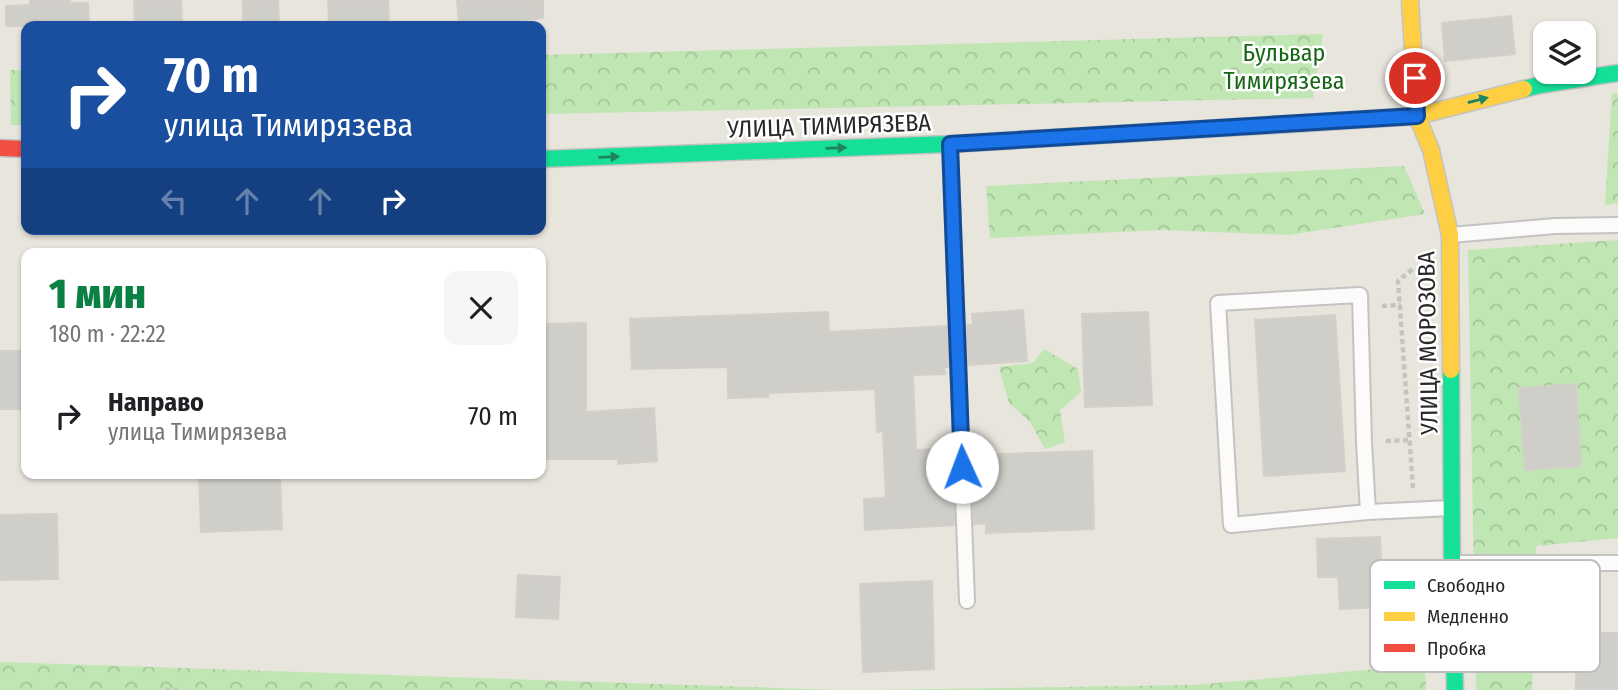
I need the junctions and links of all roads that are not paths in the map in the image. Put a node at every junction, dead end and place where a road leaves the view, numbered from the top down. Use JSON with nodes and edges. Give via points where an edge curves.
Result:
{"nodes":[{"id":1,"x":1410,"y":0,"type":"edge"},
{"id":2,"x":1618,"y":73,"type":"edge"},
{"id":3,"x":1417,"y":116,"type":"junction"},
{"id":4,"x":950,"y":144,"type":"junction"},
{"id":5,"x":0,"y":148,"type":"edge"},
{"id":6,"x":21,"y":149,"type":"edge"},
{"id":7,"x":546,"y":159,"type":"edge"},
{"id":8,"x":1618,"y":225,"type":"edge"},
{"id":9,"x":1450,"y":235,"type":"junction"},
{"id":10,"x":1452,"y":508,"type":"junction"},
{"id":11,"x":1368,"y":512,"type":"junction"},
{"id":12,"x":1452,"y":560,"type":"edge"},
{"id":13,"x":1600,"y":562,"type":"edge"},
{"id":14,"x":1618,"y":562,"type":"edge"},
{"id":15,"x":967,"y":601,"type":"dead end"},
{"id":16,"x":1455,"y":672,"type":"edge"},
{"id":17,"x":1455,"y":690,"type":"edge"}],
"edges":[{"from":1,"to":3,"type":"main road","name":"УЛИЦА МОРОЗОВА"},
{"from":3,"to":2,"type":"main road","name":"УЛИЦА ТИМИРЯЗЕВА","one_way":true,"via":[[1540,85]]},
{"from":3,"to":4,"type":"main road","name":"УЛИЦА ТИМИРЯЗЕВА"},
{"from":3,"to":9,"type":"main road","name":"УЛИЦА МОРОЗОВА","via":[[1431,150]]},
{"from":7,"to":4,"type":"main road","name":"УЛИЦА ТИМИРЯЗЕВА","one_way":true},
{"from":4,"to":15,"type":"lane"},
{"from":5,"to":6,"type":"main road"},
{"from":8,"to":9,"type":"lane"},
{"from":9,"to":10,"type":"main road","name":"УЛИЦА МОРОЗОВА"},
{"from":10,"to":11,"type":"lane"},
{"from":10,"to":12,"type":"main road","name":"УЛИЦА МОРОЗОВА"},
{"from":11,"to":11,"type":"lane","via":[[1231,525],[1218,303],[1360,295]]},
{"from":13,"to":14,"type":"lane"},
{"from":16,"to":17,"type":"main road","name":"УЛИЦА МОРОЗОВА"}]}
